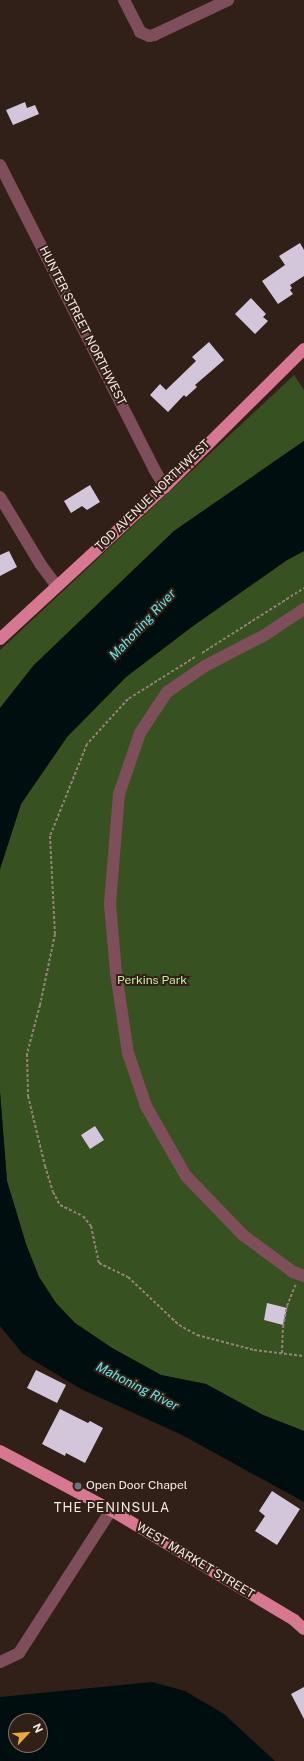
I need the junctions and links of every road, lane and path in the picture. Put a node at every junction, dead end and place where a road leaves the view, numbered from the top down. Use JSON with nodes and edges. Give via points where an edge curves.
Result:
{"nodes":[{"id":1,"x":124,"y":0,"type":"edge"},
{"id":2,"x":228,"y":0,"type":"edge"},
{"id":3,"x":0,"y":165,"type":"edge"},
{"id":4,"x":304,"y":350,"type":"edge"},
{"id":5,"x":164,"y":487,"type":"junction"},
{"id":6,"x":0,"y":497,"type":"edge"},
{"id":7,"x":57,"y":586,"type":"junction"},
{"id":8,"x":304,"y":609,"type":"edge"},
{"id":9,"x":0,"y":639,"type":"edge"},
{"id":10,"x":301,"y":1277,"type":"edge"},
{"id":11,"x":282,"y":1353,"type":"dead end"},
{"id":12,"x":0,"y":1450,"type":"edge"},
{"id":13,"x":111,"y":1510,"type":"junction"},
{"id":14,"x":304,"y":1629,"type":"edge"},
{"id":15,"x":0,"y":1662,"type":"edge"}],
"edges":[{"from":1,"to":2,"type":"street","via":[[140,32],[149,36]]},
{"from":3,"to":5,"type":"street","name":"HUNTER STREET NORTHWEST"},
{"from":4,"to":5,"type":"main road","name":"TOD AVENUE NORTHWEST"},
{"from":5,"to":7,"type":"main road","name":"TOD AVENUE NORTHWEST"},
{"from":6,"to":7,"type":"street","via":[[41,565]]},
{"from":7,"to":9,"type":"main road","name":"TOD AVENUE NORTHWEST"},
{"from":8,"to":10,"type":"street","via":[[263,636],[205,666],[167,692],[140,734],[119,794],[110,904],[116,973],[128,1053],[146,1106],[186,1176],[242,1235]]},
{"from":10,"to":11,"type":"path","via":[[288,1306]]},
{"from":12,"to":13,"type":"main road","name":"WEST MARKET STREET"},
{"from":13,"to":14,"type":"main road","name":"WEST MARKET STREET","via":[[294,1620]]},
{"from":13,"to":15,"type":"street","via":[[19,1653]]}]}
